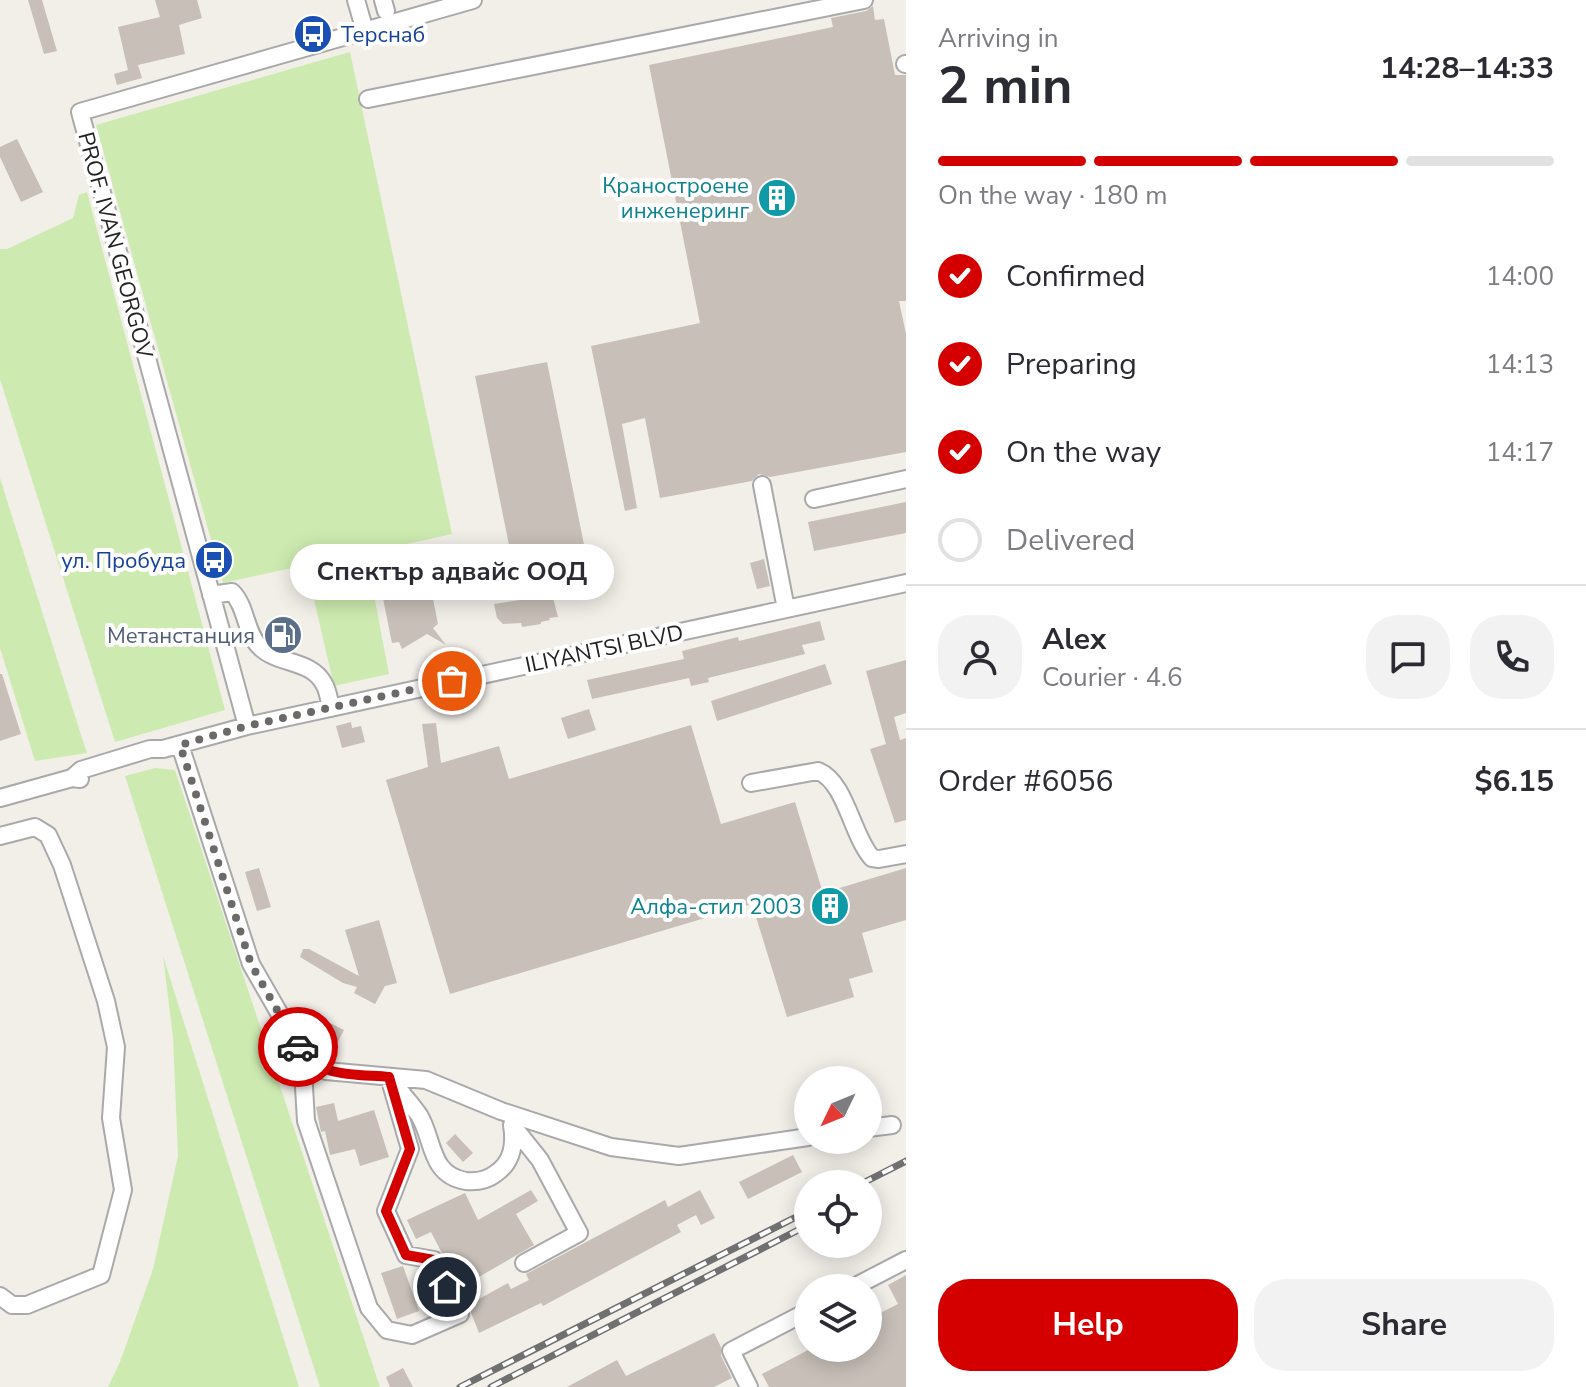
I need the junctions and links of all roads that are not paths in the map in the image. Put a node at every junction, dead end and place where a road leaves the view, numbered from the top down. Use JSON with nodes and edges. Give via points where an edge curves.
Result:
{"nodes":[{"id":1,"x":356,"y":0,"type":"edge"},
{"id":2,"x":473,"y":0,"type":"edge"},
{"id":3,"x":864,"y":0,"type":"edge"},
{"id":4,"x":365,"y":31,"type":"junction"},
{"id":5,"x":368,"y":99,"type":"dead end"},
{"id":6,"x":906,"y":479,"type":"edge"},
{"id":7,"x":762,"y":485,"type":"dead end"},
{"id":8,"x":814,"y":499,"type":"dead end"},
{"id":9,"x":906,"y":583,"type":"edge"},
{"id":10,"x":211,"y":595,"type":"junction"},
{"id":11,"x":786,"y":609,"type":"junction"},
{"id":12,"x":331,"y":708,"type":"junction"},
{"id":13,"x":247,"y":726,"type":"junction"},
{"id":14,"x":180,"y":745,"type":"junction"},
{"id":15,"x":751,"y":783,"type":"dead end"},
{"id":16,"x":0,"y":798,"type":"edge"},
{"id":17,"x":0,"y":836,"type":"edge"},
{"id":18,"x":906,"y":854,"type":"edge"},
{"id":19,"x":302,"y":1053,"type":"junction"},
{"id":20,"x":389,"y":1077,"type":"junction"},
{"id":21,"x":501,"y":1111,"type":"junction"},
{"id":22,"x":512,"y":1125,"type":"junction"},
{"id":23,"x":892,"y":1125,"type":"dead end"},
{"id":24,"x":882,"y":1126,"type":"edge"},
{"id":25,"x":794,"y":1139,"type":"edge"},
{"id":26,"x":906,"y":1260,"type":"edge"},
{"id":27,"x":524,"y":1263,"type":"dead end"},
{"id":28,"x":879,"y":1274,"type":"edge"},
{"id":29,"x":0,"y":1296,"type":"edge"},
{"id":30,"x":794,"y":1318,"type":"edge"},
{"id":31,"x":745,"y":1386,"type":"edge"}],
"edges":[{"from":1,"to":4,"type":"street"},
{"from":2,"to":4,"type":"street","name":"PROF. IVAN GEORGOV"},
{"from":3,"to":5,"type":"street"},
{"from":4,"to":10,"type":"street","name":"PROF. IVAN GEORGOV","via":[[80,112]]},
{"from":6,"to":8,"type":"street"},
{"from":7,"to":11,"type":"street"},
{"from":9,"to":11,"type":"street","name":"ILIYANTSI BLVD"},
{"from":10,"to":12,"type":"street","via":[[232,592],[261,649],[311,668],[324,684]]},
{"from":10,"to":13,"type":"street","name":"PROF. IVAN GEORGOV"},
{"from":11,"to":12,"type":"street","name":"ILIYANTSI BLVD"},
{"from":12,"to":13,"type":"street","name":"ILIYANTSI BLVD"},
{"from":13,"to":14,"type":"street","name":"ILIYANTSI BLVD"},
{"from":14,"to":16,"type":"street","name":"ILIYANTSI BLVD","via":[[150,749]]},
{"from":14,"to":19,"type":"street","via":[[251,964]]},
{"from":15,"to":18,"type":"street","via":[[824,773],[872,858]]},
{"from":17,"to":29,"type":"street","via":[[35,827],[48,835],[62,865],[116,1047],[111,1118],[123,1190],[101,1275],[27,1305],[12,1305]]},
{"from":19,"to":20,"type":"street","via":[[326,1071]]},
{"from":19,"to":20,"type":"street","via":[[306,1121],[369,1308],[387,1330],[412,1335],[460,1314],[434,1260],[406,1255],[386,1211],[410,1149]]},
{"from":20,"to":21,"type":"street","via":[[426,1080]]},
{"from":20,"to":22,"type":"street","via":[[420,1117],[439,1166],[464,1181],[479,1181],[504,1167],[512,1154]]},
{"from":21,"to":22,"type":"street"},
{"from":21,"to":25,"type":"street","via":[[611,1147],[679,1156]]},
{"from":22,"to":27,"type":"street","via":[[540,1160],[579,1233]]},
{"from":23,"to":24,"type":"street"},
{"from":26,"to":28,"type":"street"},
{"from":30,"to":31,"type":"street","via":[[731,1351]]}]}
